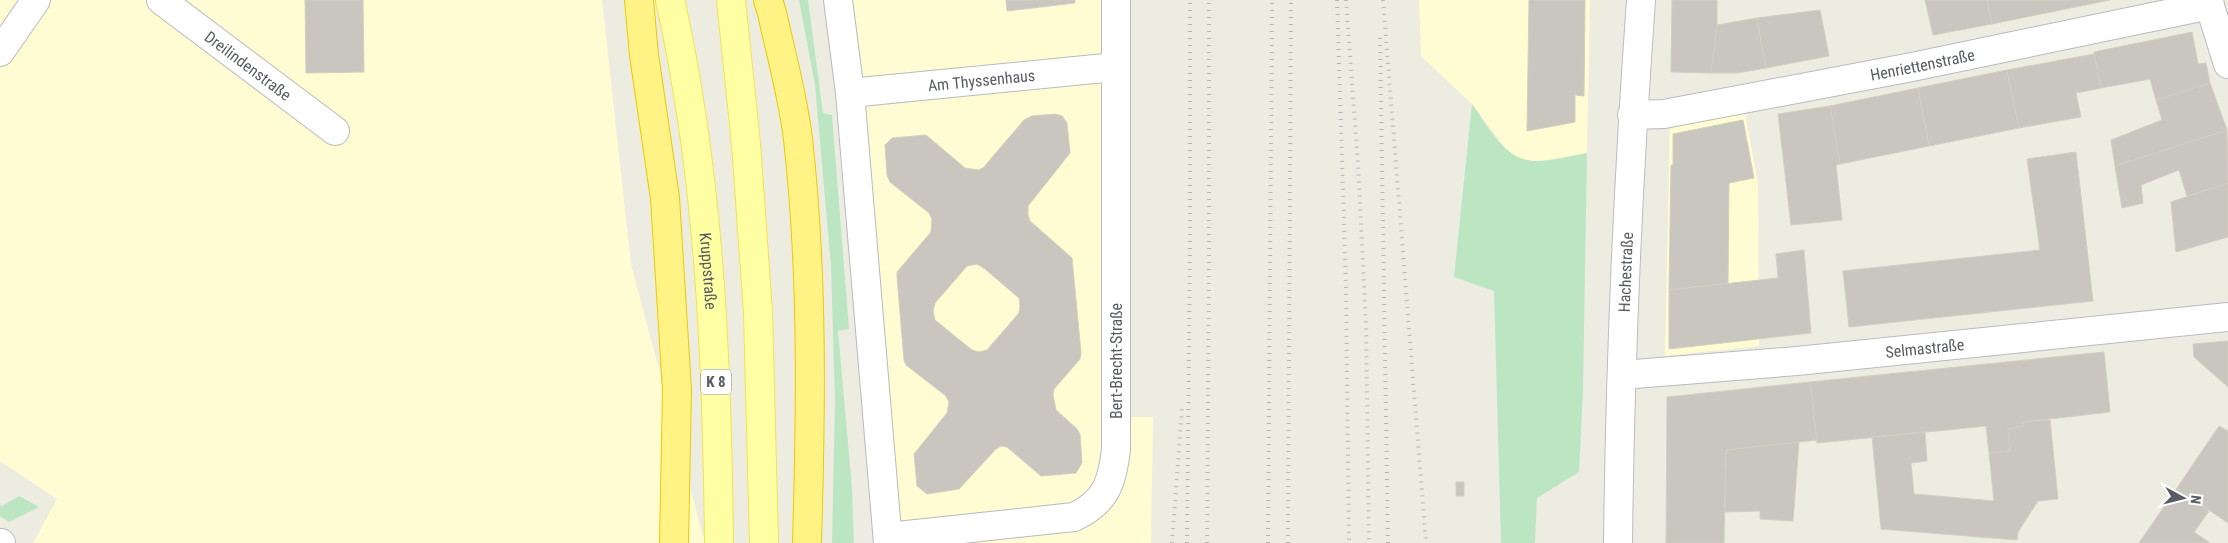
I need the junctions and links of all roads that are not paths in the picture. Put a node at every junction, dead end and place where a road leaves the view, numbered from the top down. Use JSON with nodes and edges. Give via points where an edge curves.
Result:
{"nodes":[{"id":1,"x":36,"y":0,"type":"edge"},
{"id":2,"x":161,"y":0,"type":"edge"},
{"id":3,"x":640,"y":0,"type":"edge"},
{"id":4,"x":670,"y":0,"type":"edge"},
{"id":5,"x":731,"y":0,"type":"edge"},
{"id":6,"x":768,"y":0,"type":"edge"},
{"id":7,"x":838,"y":0,"type":"edge"},
{"id":8,"x":1116,"y":0,"type":"edge"},
{"id":9,"x":1641,"y":0,"type":"edge"},
{"id":10,"x":2209,"y":2,"type":"edge"},
{"id":11,"x":0,"y":52,"type":"edge"},
{"id":12,"x":2228,"y":64,"type":"edge"},
{"id":13,"x":1115,"y":68,"type":"junction"},
{"id":14,"x":850,"y":93,"type":"junction"},
{"id":15,"x":1632,"y":115,"type":"junction"},
{"id":16,"x":335,"y":130,"type":"dead end"},
{"id":17,"x":2228,"y":317,"type":"edge"},
{"id":18,"x":1622,"y":375,"type":"junction"},
{"id":19,"x":888,"y":540,"type":"edge"},
{"id":20,"x":674,"y":543,"type":"edge"},
{"id":21,"x":719,"y":543,"type":"edge"},
{"id":22,"x":764,"y":543,"type":"edge"},
{"id":23,"x":807,"y":543,"type":"edge"},
{"id":24,"x":1618,"y":543,"type":"edge"}],
"edges":[{"from":1,"to":11,"type":"street"},
{"from":2,"to":16,"type":"street","name":"Dreilindenstraße"},
{"from":3,"to":20,"type":"highway","via":[[644,55],[667,227],[677,390]]},
{"from":4,"to":21,"type":"main road","name":"Kruppstraße","number":"K 8","via":[[694,132],[712,309]]},
{"from":5,"to":22,"type":"main road","via":[[746,144],[758,312]]},
{"from":6,"to":23,"type":"highway","via":[[798,137],[806,233],[810,420]]},
{"from":7,"to":14,"type":"street"},
{"from":8,"to":13,"type":"street","name":"Bert-Brecht-Straße"},
{"from":9,"to":15,"type":"street","name":"Hachestraße"},
{"from":10,"to":12,"type":"street"},
{"from":10,"to":15,"type":"street","name":"Henriettenstraße","via":[[1859,77],[1664,114]]},
{"from":13,"to":14,"type":"street","name":"Am Thyssenhaus"},
{"from":13,"to":19,"type":"street","name":"Bert-Brecht-Straße","via":[[1116,450],[1113,476],[1102,497],[1090,510],[1074,517]]},
{"from":14,"to":19,"type":"street"},
{"from":15,"to":18,"type":"street","name":"Hachestraße"},
{"from":17,"to":18,"type":"street","name":"Selmastraße","via":[[1797,361]]},
{"from":18,"to":24,"type":"street","name":"Hachestraße"}]}
